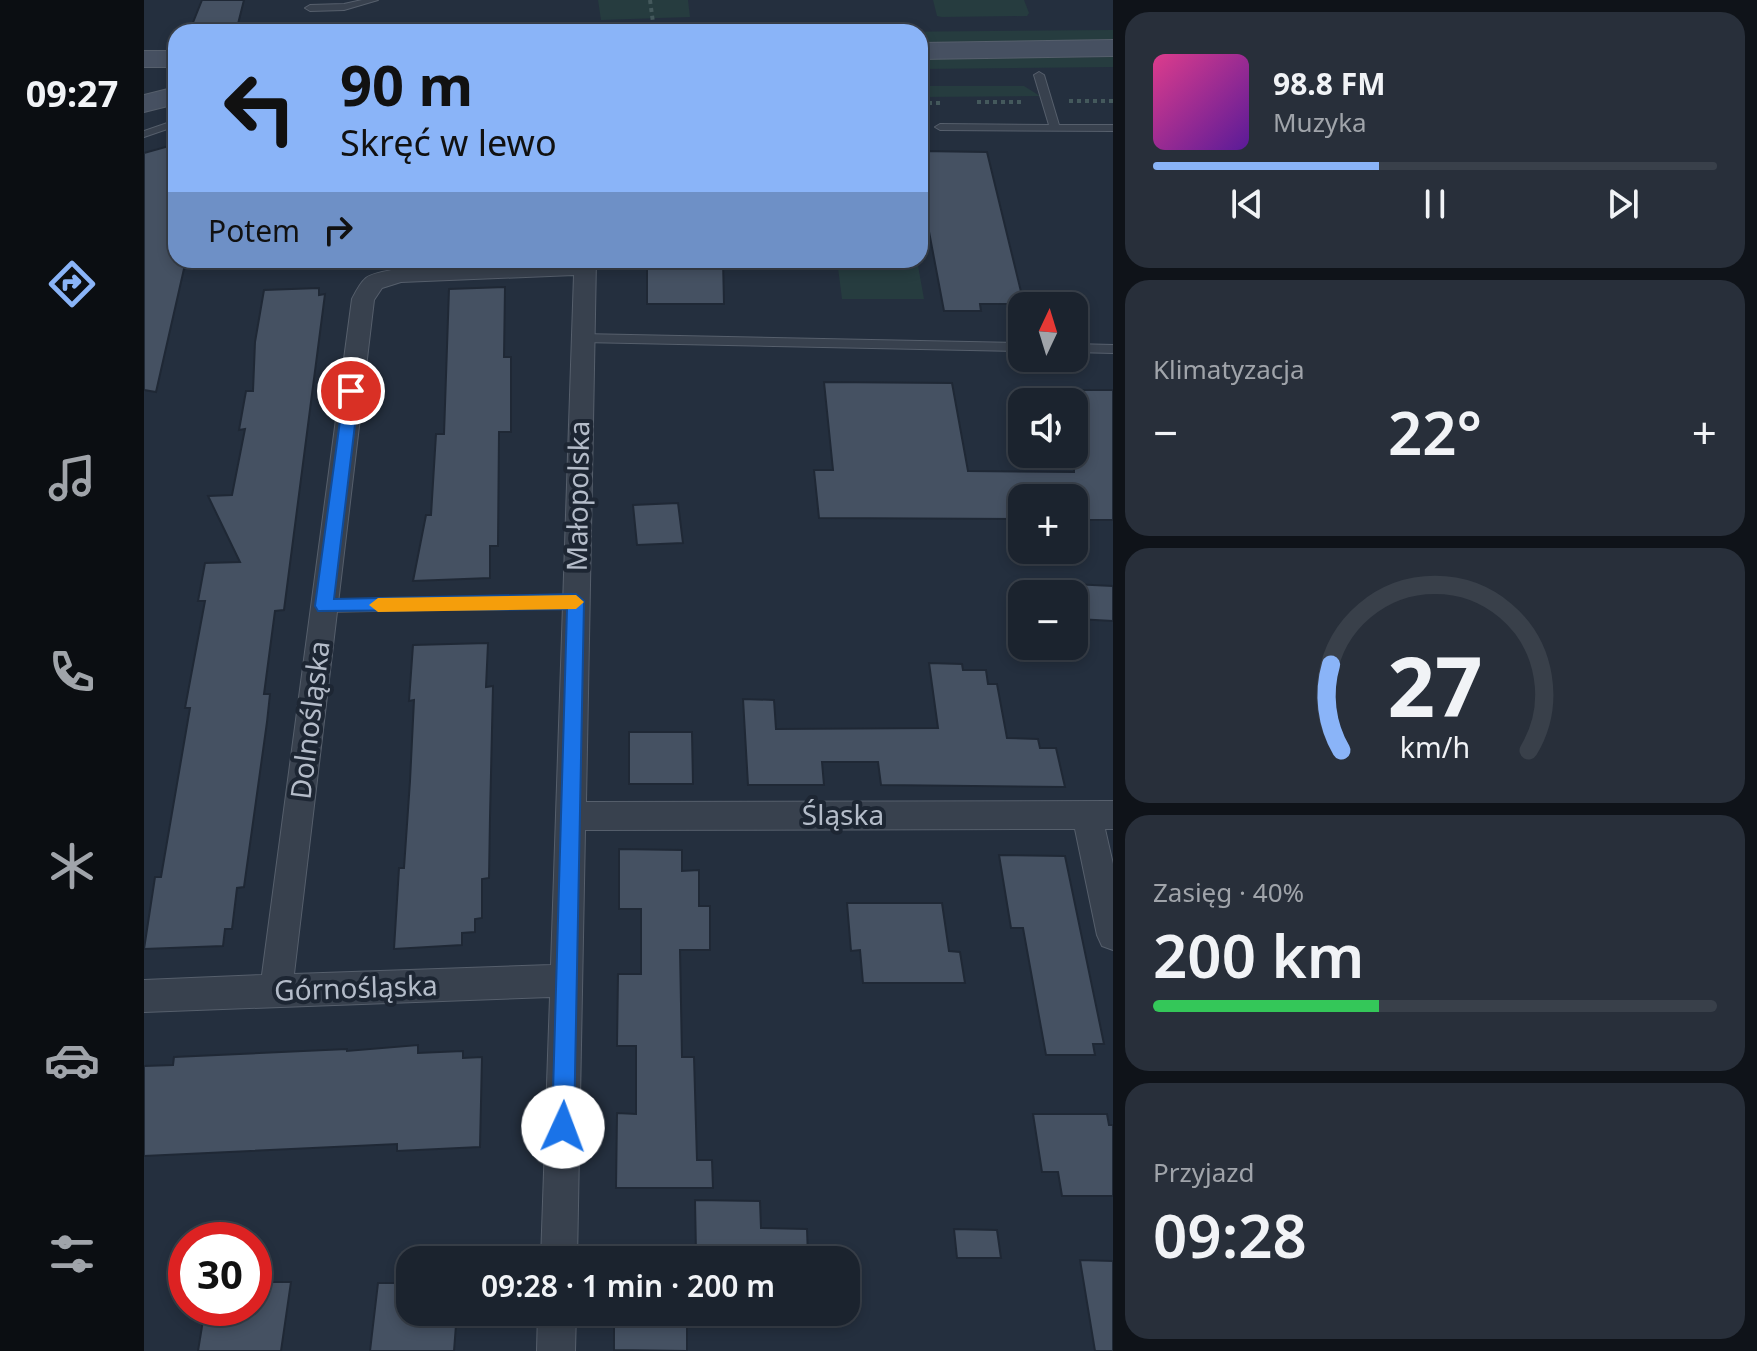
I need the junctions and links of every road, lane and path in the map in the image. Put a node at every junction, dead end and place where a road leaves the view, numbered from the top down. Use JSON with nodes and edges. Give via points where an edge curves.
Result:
{"nodes":[{"id":1,"x":373,"y":0,"type":"edge"},
{"id":2,"x":650,"y":0,"type":"edge"},
{"id":3,"x":310,"y":8,"type":"dead end"},
{"id":4,"x":653,"y":24,"type":"edge"},
{"id":5,"x":1113,"y":48,"type":"edge"},
{"id":6,"x":928,"y":51,"type":"edge"},
{"id":7,"x":144,"y":59,"type":"edge"},
{"id":8,"x":168,"y":59,"type":"edge"},
{"id":9,"x":1068,"y":75,"type":"dead end"},
{"id":10,"x":928,"y":78,"type":"edge"},
{"id":11,"x":144,"y":85,"type":"edge"},
{"id":12,"x":168,"y":85,"type":"edge"},
{"id":13,"x":1043,"y":88,"type":"junction"},
{"id":14,"x":168,"y":97,"type":"edge"},
{"id":15,"x":1113,"y":101,"type":"edge"},
{"id":16,"x":968,"y":102,"type":"dead end"},
{"id":17,"x":928,"y":103,"type":"edge"},
{"id":18,"x":952,"y":103,"type":"dead end"},
{"id":19,"x":144,"y":104,"type":"edge"},
{"id":20,"x":168,"y":126,"type":"edge"},
{"id":21,"x":940,"y":127,"type":"dead end"},
{"id":22,"x":1055,"y":128,"type":"junction"},
{"id":23,"x":1113,"y":128,"type":"edge"},
{"id":24,"x":144,"y":134,"type":"edge"},
{"id":25,"x":517,"y":268,"type":"edge"},
{"id":26,"x":584,"y":268,"type":"edge"},
{"id":27,"x":582,"y":338,"type":"junction"},
{"id":28,"x":1008,"y":347,"type":"edge"},
{"id":29,"x":1088,"y":348,"type":"edge"},
{"id":30,"x":1113,"y":349,"type":"edge"},
{"id":31,"x":576,"y":601,"type":"junction"},
{"id":32,"x":324,"y":606,"type":"junction"},
{"id":33,"x":1100,"y":815,"type":"edge"},
{"id":34,"x":573,"y":816,"type":"junction"},
{"id":35,"x":1113,"y":935,"type":"edge"},
{"id":36,"x":567,"y":980,"type":"junction"},
{"id":37,"x":276,"y":990,"type":"junction"},
{"id":38,"x":144,"y":996,"type":"edge"},
{"id":39,"x":559,"y":1246,"type":"edge"},
{"id":40,"x":557,"y":1326,"type":"edge"},
{"id":41,"x":556,"y":1351,"type":"edge"}],
"edges":[{"from":1,"to":3,"type":"lane"},
{"from":2,"to":4,"type":"path"},
{"from":5,"to":6,"type":"street"},
{"from":7,"to":8,"type":"street"},
{"from":9,"to":13,"type":"street"},
{"from":10,"to":13,"type":"street"},
{"from":11,"to":12,"type":"street"},
{"from":13,"to":15,"type":"path"},
{"from":13,"to":16,"type":"path"},
{"from":13,"to":22,"type":"lane"},
{"from":14,"to":19,"type":"street"},
{"from":17,"to":18,"type":"path"},
{"from":20,"to":24,"type":"lane"},
{"from":21,"to":22,"type":"lane"},
{"from":22,"to":23,"type":"lane"},
{"from":25,"to":32,"type":"street","name":"Dolnośląska","via":[[400,275],[368,288]]},
{"from":26,"to":27,"type":"street","name":"Małopolska"},
{"from":27,"to":28,"type":"lane"},
{"from":27,"to":31,"type":"street","name":"Małopolska"},
{"from":29,"to":30,"type":"lane"},
{"from":31,"to":32,"type":"lane"},
{"from":31,"to":34,"type":"street","name":"Małopolska"},
{"from":32,"to":37,"type":"street","name":"Dolnośląska"},
{"from":33,"to":34,"type":"street","name":"Śląska"},
{"from":33,"to":35,"type":"street"},
{"from":34,"to":36,"type":"street","name":"Małopolska"},
{"from":36,"to":37,"type":"street","name":"Górnośląska"},
{"from":36,"to":39,"type":"street","name":"Małopolska"},
{"from":37,"to":38,"type":"street","name":"Górnośląska"},
{"from":40,"to":41,"type":"street"}]}
